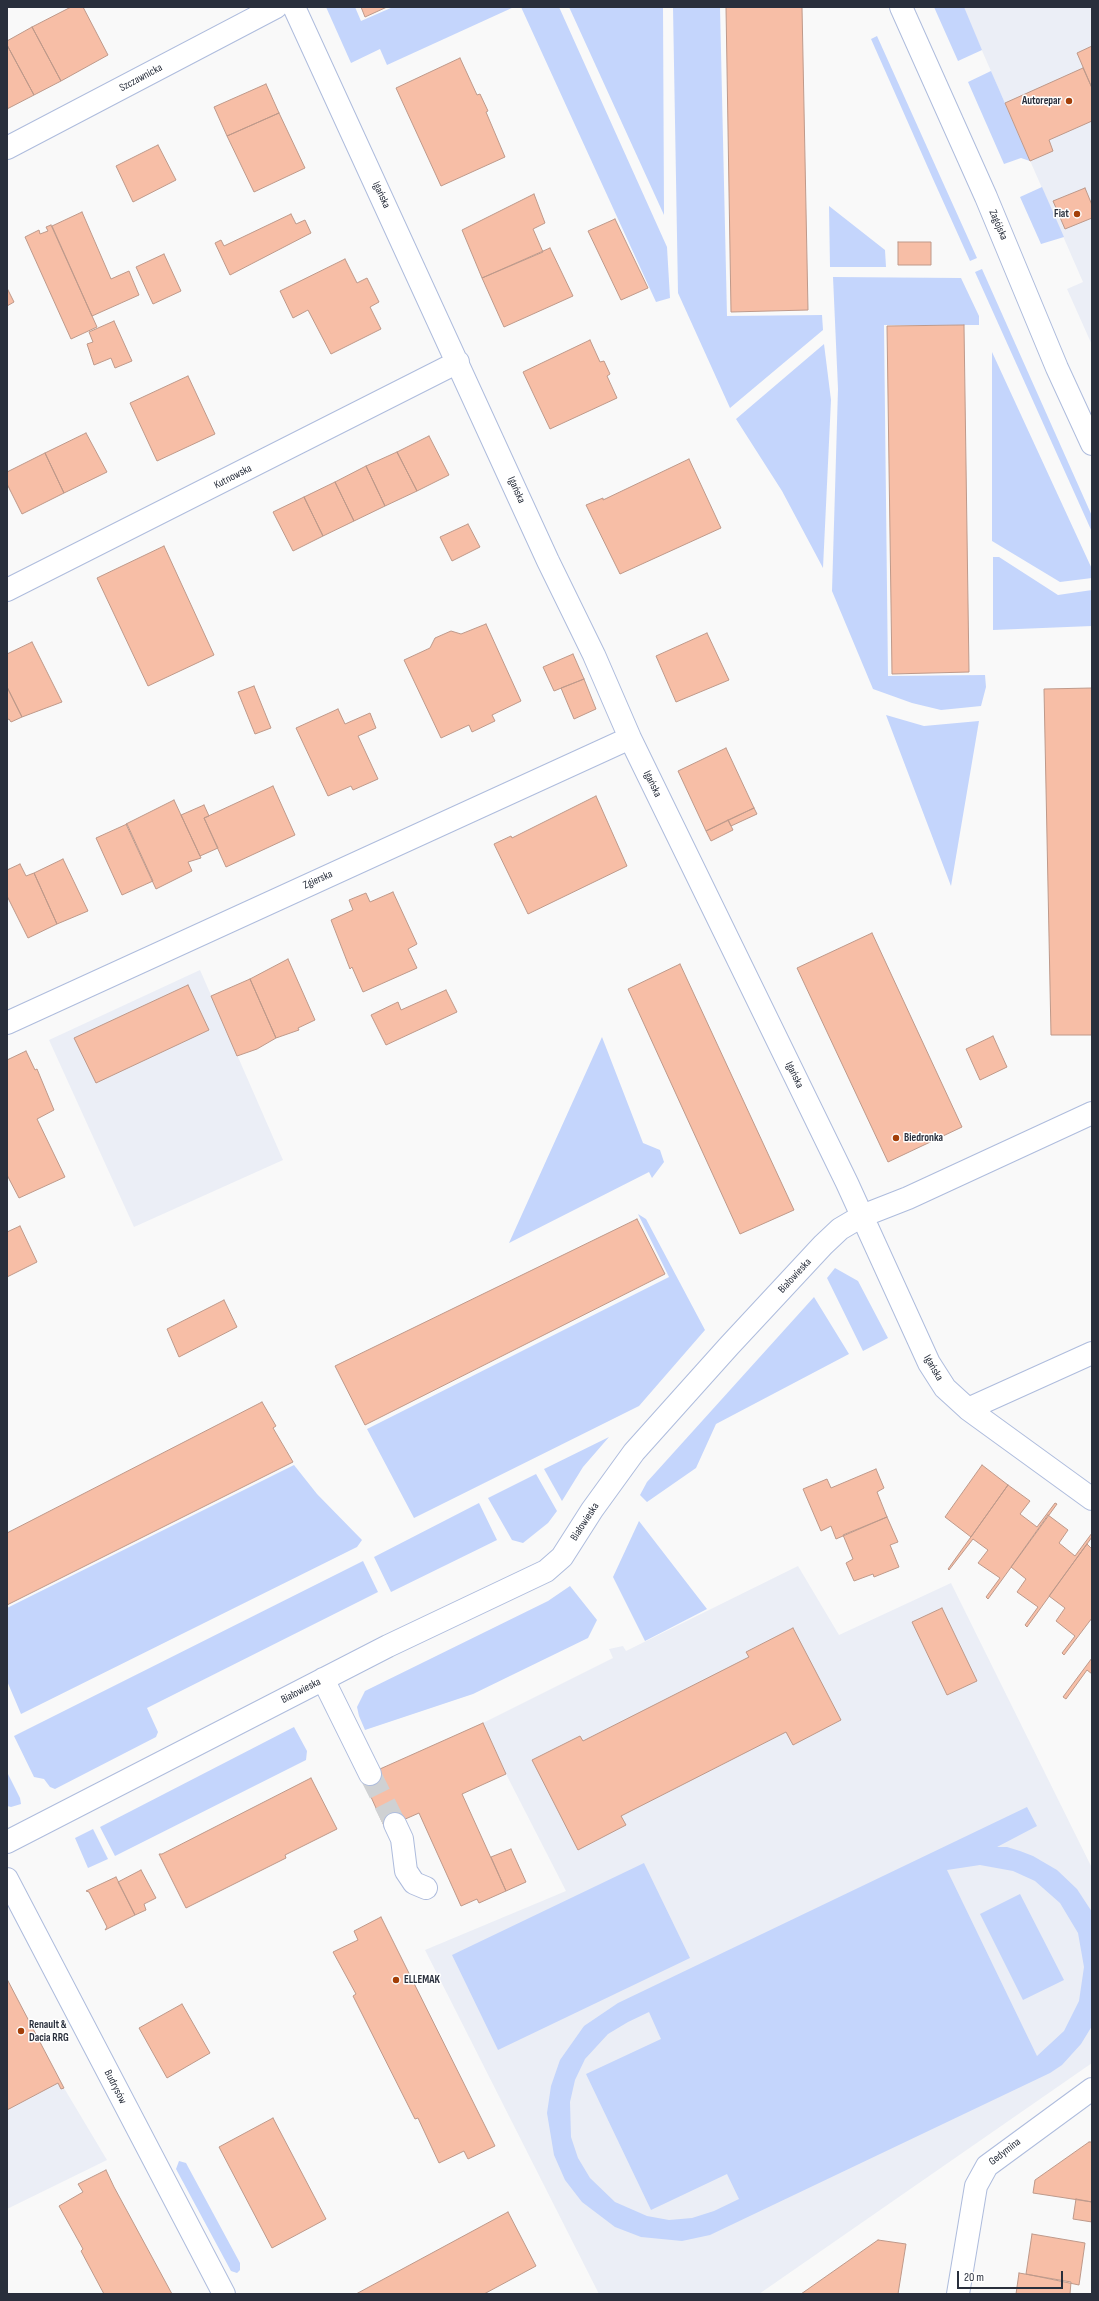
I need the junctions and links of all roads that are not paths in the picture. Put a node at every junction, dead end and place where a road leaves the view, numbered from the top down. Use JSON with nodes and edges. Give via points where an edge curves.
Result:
{"nodes":[{"id":1,"x":276,"y":7,"type":"edge"},
{"id":2,"x":294,"y":7,"type":"edge"},
{"id":3,"x":901,"y":7,"type":"edge"},
{"id":4,"x":7,"y":148,"type":"edge"},
{"id":5,"x":458,"y":362,"type":"junction"},
{"id":6,"x":1092,"y":444,"type":"edge"},
{"id":7,"x":7,"y":590,"type":"edge"},
{"id":8,"x":630,"y":738,"type":"junction"},
{"id":9,"x":7,"y":1023,"type":"edge"},
{"id":10,"x":1092,"y":1113,"type":"edge"},
{"id":11,"x":862,"y":1216,"type":"junction"},
{"id":12,"x":1092,"y":1353,"type":"edge"},
{"id":13,"x":968,"y":1409,"type":"junction"},
{"id":14,"x":1092,"y":1499,"type":"edge"},
{"id":15,"x":324,"y":1679,"type":"junction"},
{"id":16,"x":370,"y":1774,"type":"tunnel mouth"},
{"id":17,"x":395,"y":1824,"type":"tunnel mouth"},
{"id":18,"x":7,"y":1842,"type":"edge"},
{"id":19,"x":7,"y":1879,"type":"edge"},
{"id":20,"x":426,"y":1888,"type":"dead end"},
{"id":21,"x":1092,"y":2089,"type":"edge"},
{"id":22,"x":224,"y":2294,"type":"edge"},
{"id":23,"x":958,"y":2294,"type":"edge"}],
"edges":[{"from":1,"to":4,"type":"street","name":"Szczawnicka"},
{"from":2,"to":5,"type":"street","name":"Igańska"},
{"from":3,"to":6,"type":"street","name":"Zagójska","via":[[986,196],[1060,375]]},
{"from":5,"to":7,"type":"street","name":"Kutnowska"},
{"from":5,"to":8,"type":"street","name":"Igańska"},
{"from":8,"to":9,"type":"street","name":"Zgierska"},
{"from":8,"to":11,"type":"street","name":"Igańska"},
{"from":10,"to":11,"type":"street","name":"Białowieska","via":[[908,1198]]},
{"from":11,"to":13,"type":"street","name":"Igańska","via":[[929,1363],[945,1388]]},
{"from":11,"to":15,"type":"street","name":"Białowieska","via":[[823,1245],[634,1452],[554,1565]]},
{"from":12,"to":13,"type":"street"},
{"from":13,"to":14,"type":"street","name":"Igańska"},
{"from":15,"to":16,"type":"street"},
{"from":15,"to":18,"type":"street","name":"Białowieska"},
{"from":17,"to":20,"type":"street","via":[[402,1840],[406,1871],[414,1883]]},
{"from":19,"to":22,"type":"street","name":"Budrysów"},
{"from":21,"to":23,"type":"street","name":"Gedymina","via":[[987,2166],[976,2186]]}]}
